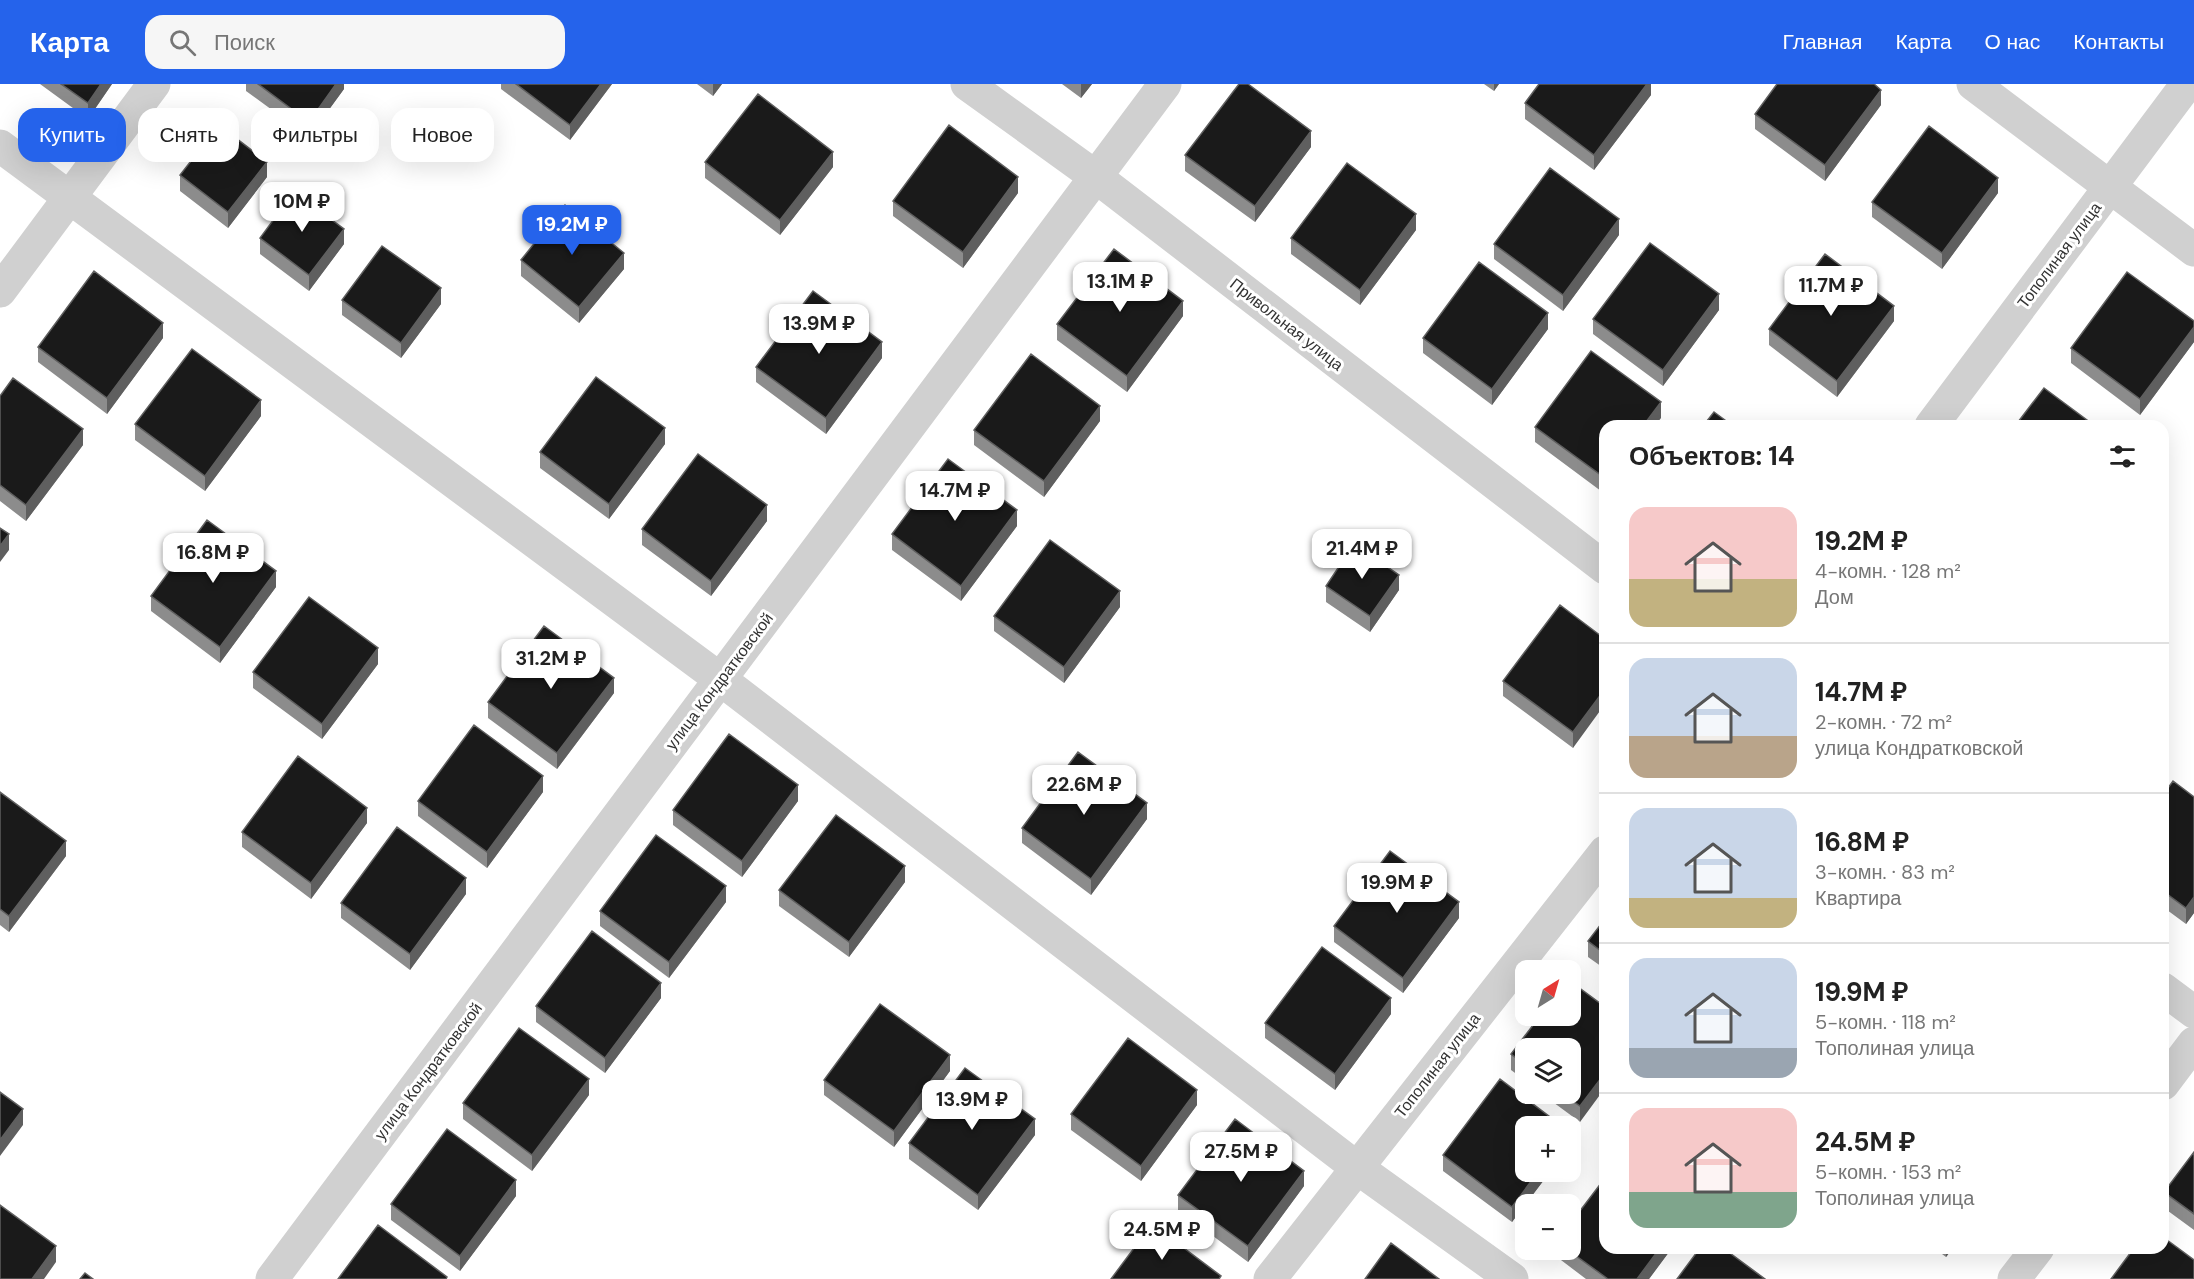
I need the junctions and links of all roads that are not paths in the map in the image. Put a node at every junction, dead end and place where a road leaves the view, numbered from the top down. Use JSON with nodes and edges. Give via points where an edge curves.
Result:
{"nodes":[{"id":1,"x":154,"y":84,"type":"edge"},
{"id":2,"x":966,"y":84,"type":"edge"},
{"id":3,"x":1165,"y":84,"type":"edge"},
{"id":4,"x":1973,"y":84,"type":"edge"},
{"id":5,"x":2187,"y":84,"type":"edge"},
{"id":6,"x":0,"y":146,"type":"edge"},
{"id":7,"x":1096,"y":177,"type":"junction"},
{"id":8,"x":2110,"y":187,"type":"junction"},
{"id":9,"x":70,"y":197,"type":"junction"},
{"id":10,"x":2194,"y":250,"type":"edge"},
{"id":11,"x":0,"y":291,"type":"edge"},
{"id":12,"x":1935,"y":420,"type":"edge"},
{"id":13,"x":1599,"y":563,"type":"edge"},
{"id":14,"x":720,"y":680,"type":"junction"},
{"id":15,"x":1599,"y":860,"type":"edge"},
{"id":16,"x":2169,"y":993,"type":"edge"},
{"id":17,"x":2194,"y":1012,"type":"edge"},
{"id":18,"x":2194,"y":1043,"type":"edge"},
{"id":19,"x":2169,"y":1076,"type":"edge"},
{"id":20,"x":1356,"y":1167,"type":"junction"},
{"id":21,"x":2033,"y":1254,"type":"edge"},
{"id":22,"x":273,"y":1279,"type":"edge"},
{"id":23,"x":1270,"y":1279,"type":"edge"},
{"id":24,"x":1512,"y":1279,"type":"edge"},
{"id":25,"x":2014,"y":1279,"type":"edge"}],
"edges":[{"from":1,"to":9,"type":"street"},
{"from":2,"to":7,"type":"street","name":"Привольная улица"},
{"from":3,"to":7,"type":"street","name":"улица Кондратковской"},
{"from":4,"to":8,"type":"street"},
{"from":5,"to":8,"type":"street","name":"Тополиная улица"},
{"from":6,"to":9,"type":"street"},
{"from":7,"to":13,"type":"street","name":"Привольная улица"},
{"from":7,"to":14,"type":"street","name":"улица Кондратковской"},
{"from":8,"to":10,"type":"street"},
{"from":8,"to":12,"type":"street","name":"Тополиная улица"},
{"from":9,"to":11,"type":"street"},
{"from":9,"to":14,"type":"street"},
{"from":14,"to":20,"type":"street"},
{"from":14,"to":22,"type":"street","name":"улица Кондратковской"},
{"from":15,"to":20,"type":"street","name":"Тополиная улица"},
{"from":16,"to":17,"type":"street"},
{"from":18,"to":19,"type":"street"},
{"from":20,"to":23,"type":"street","name":"Тополиная улица"},
{"from":20,"to":24,"type":"street"},
{"from":21,"to":25,"type":"street"}]}
